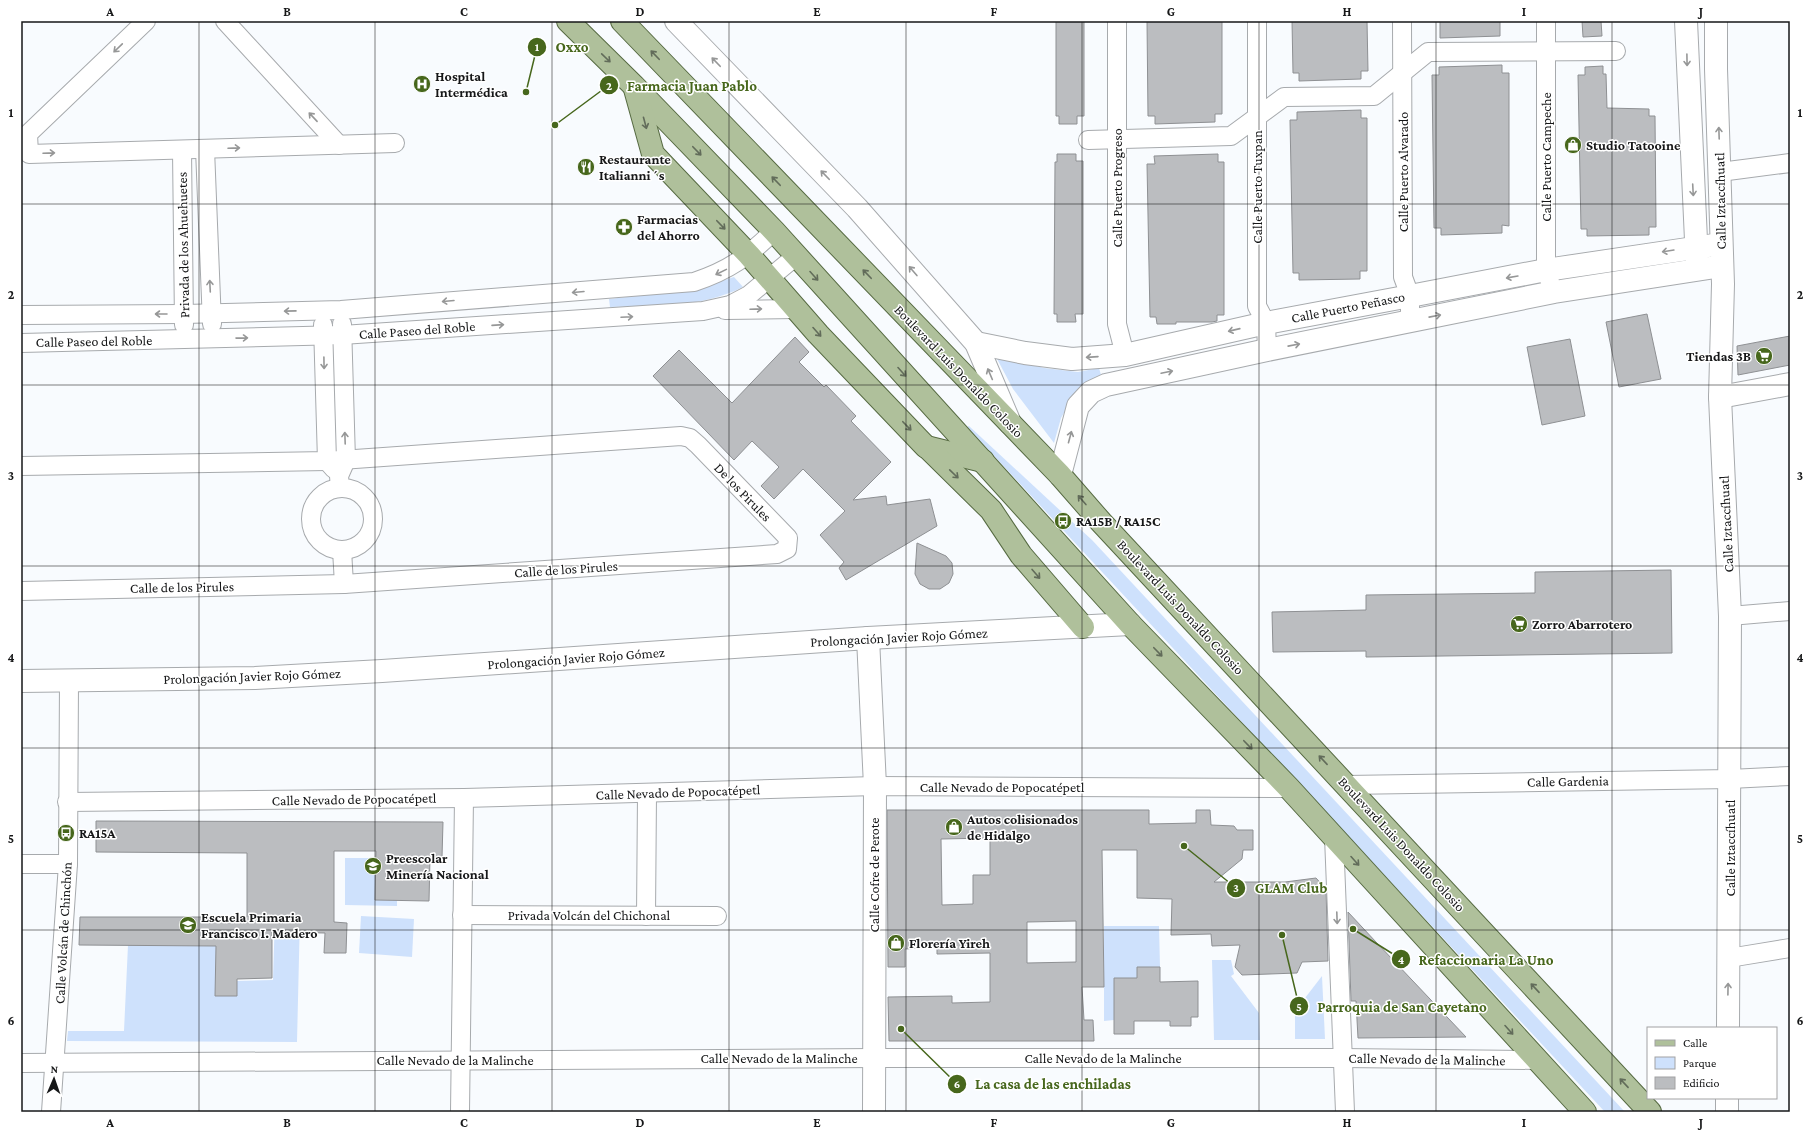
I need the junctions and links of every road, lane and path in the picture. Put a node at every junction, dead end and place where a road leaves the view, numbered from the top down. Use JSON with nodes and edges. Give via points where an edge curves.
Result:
{"nodes":[{"id":1,"x":146,"y":21,"type":"edge"},
{"id":2,"x":225,"y":21,"type":"edge"},
{"id":3,"x":568,"y":21,"type":"edge"},
{"id":4,"x":622,"y":21,"type":"edge"},
{"id":5,"x":676,"y":21,"type":"edge"},
{"id":6,"x":1117,"y":21,"type":"edge"},
{"id":7,"x":1256,"y":21,"type":"edge"},
{"id":8,"x":1402,"y":21,"type":"edge"},
{"id":9,"x":1546,"y":21,"type":"edge"},
{"id":10,"x":1686,"y":21,"type":"edge"},
{"id":11,"x":1716,"y":21,"type":"edge"},
{"id":12,"x":1546,"y":51,"type":"junction"},
{"id":13,"x":1616,"y":51,"type":"dead end"},
{"id":14,"x":1402,"y":73,"type":"junction"},
{"id":15,"x":634,"y":86,"type":"junction"},
{"id":16,"x":1256,"y":118,"type":"junction"},
{"id":17,"x":1117,"y":139,"type":"junction"},
{"id":18,"x":1088,"y":140,"type":"dead end"},
{"id":19,"x":395,"y":143,"type":"dead end"},
{"id":20,"x":340,"y":145,"type":"junction"},
{"id":21,"x":206,"y":149,"type":"junction"},
{"id":22,"x":182,"y":150,"type":"junction"},
{"id":23,"x":1790,"y":163,"type":"edge"},
{"id":24,"x":1720,"y":172,"type":"junction"},
{"id":25,"x":774,"y":231,"type":"junction"},
{"id":26,"x":208,"y":240,"type":"junction"},
{"id":27,"x":184,"y":241,"type":"junction"},
{"id":28,"x":1721,"y":244,"type":"junction"},
{"id":29,"x":1696,"y":247,"type":"junction"},
{"id":30,"x":749,"y":255,"type":"junction"},
{"id":31,"x":796,"y":256,"type":"junction"},
{"id":32,"x":1697,"y":269,"type":"junction"},
{"id":33,"x":1546,"y":270,"type":"junction"},
{"id":34,"x":1723,"y":275,"type":"junction"},
{"id":35,"x":769,"y":279,"type":"junction"},
{"id":36,"x":1554,"y":292,"type":"junction"},
{"id":37,"x":1410,"y":296,"type":"junction"},
{"id":38,"x":796,"y":309,"type":"junction"},
{"id":39,"x":322,"y":310,"type":"junction"},
{"id":40,"x":341,"y":310,"type":"junction"},
{"id":41,"x":703,"y":311,"type":"junction"},
{"id":42,"x":212,"y":313,"type":"junction"},
{"id":43,"x":184,"y":314,"type":"junction"},
{"id":44,"x":21,"y":315,"type":"edge"},
{"id":45,"x":1410,"y":322,"type":"junction"},
{"id":46,"x":1266,"y":323,"type":"junction"},
{"id":47,"x":342,"y":335,"type":"junction"},
{"id":48,"x":324,"y":336,"type":"junction"},
{"id":49,"x":213,"y":339,"type":"junction"},
{"id":50,"x":184,"y":340,"type":"junction"},
{"id":51,"x":21,"y":343,"type":"edge"},
{"id":52,"x":976,"y":343,"type":"junction"},
{"id":53,"x":1267,"y":350,"type":"junction"},
{"id":54,"x":1125,"y":355,"type":"junction"},
{"id":55,"x":1790,"y":384,"type":"edge"},
{"id":56,"x":1720,"y":397,"type":"junction"},
{"id":57,"x":1010,"y":423,"type":"junction"},
{"id":58,"x":926,"y":447,"type":"junction"},
{"id":59,"x":346,"y":460,"type":"junction"},
{"id":60,"x":327,"y":461,"type":"junction"},
{"id":61,"x":983,"y":461,"type":"junction"},
{"id":62,"x":21,"y":466,"type":"edge"},
{"id":63,"x":1060,"y":475,"type":"junction"},
{"id":64,"x":339,"y":482,"type":"junction"},
{"id":65,"x":787,"y":549,"type":"joint"},
{"id":66,"x":342,"y":550,"type":"junction"},
{"id":67,"x":344,"y":584,"type":"junction"},
{"id":68,"x":21,"y":590,"type":"edge"},
{"id":69,"x":1790,"y":611,"type":"edge"},
{"id":70,"x":1730,"y":616,"type":"junction"},
{"id":71,"x":1130,"y":624,"type":"junction"},
{"id":72,"x":1083,"y":627,"type":"junction"},
{"id":73,"x":868,"y":638,"type":"junction"},
{"id":74,"x":21,"y":681,"type":"edge"},
{"id":75,"x":69,"y":681,"type":"junction"},
{"id":76,"x":1790,"y":776,"type":"edge"},
{"id":77,"x":1730,"y":779,"type":"junction"},
{"id":78,"x":1346,"y":785,"type":"junction"},
{"id":79,"x":875,"y":786,"type":"junction"},
{"id":80,"x":1289,"y":788,"type":"junction"},
{"id":81,"x":648,"y":794,"type":"junction"},
{"id":82,"x":464,"y":798,"type":"junction"},
{"id":83,"x":67,"y":802,"type":"junction"},
{"id":84,"x":1334,"y":838,"type":"junction"},
{"id":85,"x":21,"y":864,"type":"edge"},
{"id":86,"x":68,"y":864,"type":"junction"},
{"id":87,"x":462,"y":915,"type":"junction"},
{"id":88,"x":646,"y":916,"type":"junction"},
{"id":89,"x":716,"y":916,"type":"dead end"},
{"id":90,"x":1790,"y":948,"type":"edge"},
{"id":91,"x":1729,"y":958,"type":"junction"},
{"id":92,"x":1728,"y":1027,"type":"edge"},
{"id":93,"x":874,"y":1058,"type":"junction"},
{"id":94,"x":1342,"y":1058,"type":"junction"},
{"id":95,"x":460,"y":1059,"type":"junction"},
{"id":96,"x":1537,"y":1060,"type":"junction"},
{"id":97,"x":21,"y":1063,"type":"edge"},
{"id":98,"x":55,"y":1063,"type":"junction"},
{"id":99,"x":1727,"y":1099,"type":"edge"},
{"id":100,"x":51,"y":1112,"type":"edge"},
{"id":101,"x":460,"y":1112,"type":"edge"},
{"id":102,"x":874,"y":1112,"type":"edge"},
{"id":103,"x":1345,"y":1112,"type":"edge"},
{"id":104,"x":1585,"y":1112,"type":"edge"},
{"id":105,"x":1650,"y":1112,"type":"edge"},
{"id":106,"x":1726,"y":1112,"type":"edge"}],
"edges":[{"from":1,"to":22,"type":"street","one_way":true,"via":[[28,134],[29,154]]},
{"from":20,"to":2,"type":"street","one_way":true},
{"from":3,"to":15,"type":"main road","one_way":true},
{"from":57,"to":4,"type":"main road","name":"Boulevard Luis Donaldo Colosio","one_way":true},
{"from":52,"to":5,"type":"street","one_way":true,"via":[[857,208]]},
{"from":6,"to":17,"type":"street","name":"Calle Puerto Progreso"},
{"from":7,"to":16,"type":"street","name":"Calle Puerto Tuxpan"},
{"from":8,"to":14,"type":"street","name":"Calle Puerto Alvarado"},
{"from":9,"to":12,"type":"street","name":"Calle Puerto Campeche"},
{"from":10,"to":29,"type":"street","one_way":true},
{"from":24,"to":11,"type":"street","name":"Calle Iztaccíhuatl","one_way":true},
{"from":12,"to":13,"type":"street"},
{"from":12,"to":14,"type":"street","via":[[1428,52]]},
{"from":12,"to":33,"type":"street","name":"Calle Puerto Campeche"},
{"from":14,"to":16,"type":"street","via":[[1374,96],[1284,97]]},
{"from":14,"to":37,"type":"street","name":"Calle Puerto Alvarado","via":[[1403,277]]},
{"from":15,"to":25,"type":"main road","one_way":true},
{"from":15,"to":30,"type":"main road","one_way":true,"via":[[653,154]]},
{"from":16,"to":17,"type":"street","via":[[1231,136]]},
{"from":16,"to":46,"type":"street","name":"Calle Puerto Tuxpan","via":[[1256,306]]},
{"from":17,"to":18,"type":"street"},
{"from":17,"to":54,"type":"street","name":"Calle Puerto Progreso","via":[[1117,324]]},
{"from":19,"to":20,"type":"street"},
{"from":21,"to":20,"type":"street","one_way":true},
{"from":21,"to":22,"type":"street"},
{"from":21,"to":26,"type":"street","name":"Privada de los Ahuehuetes"},
{"from":22,"to":27,"type":"street","name":"Privada de los Ahuehuetes"},
{"from":23,"to":24,"type":"street"},
{"from":24,"to":28,"type":"street","name":"Calle Iztaccíhuatl"},
{"from":25,"to":30,"type":"street","name":"Calle Paseo del Roble"},
{"from":25,"to":31,"type":"main road"},
{"from":26,"to":27,"type":"street"},
{"from":42,"to":26,"type":"street","name":"Privada de los Ahuehuetes","one_way":true},
{"from":27,"to":43,"type":"street","name":"Privada de los Ahuehuetes"},
{"from":28,"to":29,"type":"street","name":"Calle Puerto Peñasco"},
{"from":28,"to":34,"type":"street","name":"Calle Iztaccíhuatl"},
{"from":29,"to":32,"type":"street"},
{"from":29,"to":33,"type":"street","name":"Calle Puerto Peñasco","one_way":true},
{"from":30,"to":35,"type":"main road"},
{"from":30,"to":40,"type":"street","name":"Calle Paseo del Roble","one_way":true,"via":[[720,272],[694,282]]},
{"from":31,"to":35,"type":"street","name":"Calle Paseo del Roble"},
{"from":31,"to":61,"type":"main road","one_way":true},
{"from":32,"to":34,"type":"street","name":"Calle Puerto Peñasco"},
{"from":32,"to":36,"type":"street","name":"Calle Puerto Peñasco"},
{"from":33,"to":36,"type":"street","name":"Calle Puerto Campeche"},
{"from":33,"to":37,"type":"street","name":"Calle Puerto Peñasco","one_way":true},
{"from":34,"to":56,"type":"street","name":"Calle Iztaccíhuatl"},
{"from":35,"to":38,"type":"main road"},
{"from":35,"to":41,"type":"street","name":"Calle Paseo del Roble","via":[[749,295],[730,305]]},
{"from":45,"to":36,"type":"street","name":"Calle Puerto Peñasco","one_way":true},
{"from":37,"to":45,"type":"street","name":"Calle Puerto Alvarado"},
{"from":37,"to":46,"type":"street","name":"Calle Puerto Peñasco"},
{"from":41,"to":38,"type":"street","one_way":true},
{"from":38,"to":58,"type":"main road","one_way":true},
{"from":39,"to":40,"type":"street","name":"Calle Paseo del Roble"},
{"from":39,"to":42,"type":"street","name":"Calle Paseo del Roble","one_way":true},
{"from":39,"to":48,"type":"street"},
{"from":40,"to":47,"type":"street"},
{"from":47,"to":41,"type":"street","name":"Calle Paseo del Roble","one_way":true},
{"from":42,"to":43,"type":"street","name":"Calle Paseo del Roble"},
{"from":42,"to":49,"type":"street","name":"Privada de los Ahuehuetes"},
{"from":43,"to":44,"type":"street","name":"Calle Paseo del Roble","one_way":true},
{"from":43,"to":50,"type":"street","name":"Privada de los Ahuehuetes"},
{"from":53,"to":45,"type":"street","name":"Calle Puerto Peñasco","one_way":true},
{"from":46,"to":53,"type":"street","name":"Calle Puerto Tuxpan"},
{"from":46,"to":54,"type":"street","name":"Calle Puerto Peñasco","one_way":true},
{"from":47,"to":48,"type":"street","name":"Calle Paseo del Roble"},
{"from":59,"to":47,"type":"street","one_way":true},
{"from":49,"to":48,"type":"street","name":"Calle Paseo del Roble","one_way":true},
{"from":48,"to":60,"type":"street","one_way":true},
{"from":49,"to":50,"type":"street","name":"Calle Paseo del Roble"},
{"from":50,"to":51,"type":"street","name":"Calle Paseo del Roble"},
{"from":54,"to":52,"type":"street","name":"Calle Puerto Peñasco","one_way":true,"via":[[1072,359]]},
{"from":57,"to":52,"type":"street","one_way":true},
{"from":63,"to":53,"type":"street","name":"Calle Puerto Peñasco","one_way":true,"via":[[1078,406],[1091,392],[1106,385]]},
{"from":55,"to":56,"type":"street"},
{"from":56,"to":70,"type":"street","name":"Calle Iztaccíhuatl"},
{"from":57,"to":63,"type":"main road","name":"Boulevard Luis Donaldo Colosio"},
{"from":58,"to":61,"type":"main road"},
{"from":58,"to":72,"type":"main road","one_way":true,"via":[[991,510],[1020,555]]},
{"from":59,"to":60,"type":"street"},
{"from":59,"to":64,"type":"street"},
{"from":59,"to":65,"type":"street","name":"De los Pirules","via":[[673,437],[690,438],[788,538]]},
{"from":60,"to":62,"type":"street"},
{"from":60,"to":64,"type":"street"},
{"from":61,"to":71,"type":"main road"},
{"from":78,"to":63,"type":"main road","name":"Boulevard Luis Donaldo Colosio","one_way":true},
{"from":64,"to":66,"type":"street","via":[[321,495],[315,503],[310,521],[321,541],[333,549]]},
{"from":64,"to":66,"type":"street","via":[[366,499],[373,517],[368,536],[352,548]]},
{"from":65,"to":67,"type":"street","name":"Calle de los Pirules","via":[[776,554]]},
{"from":66,"to":67,"type":"street"},
{"from":67,"to":68,"type":"street","name":"Calle de los Pirules"},
{"from":69,"to":70,"type":"street"},
{"from":70,"to":77,"type":"street","name":"Calle Iztaccíhuatl"},
{"from":71,"to":72,"type":"street","name":"Prolongación Javier Rojo Gómez"},
{"from":71,"to":80,"type":"main road","one_way":true},
{"from":72,"to":73,"type":"street","name":"Prolongación Javier Rojo Gómez"},
{"from":73,"to":75,"type":"street","name":"Prolongación Javier Rojo Gómez","via":[[255,678]]},
{"from":73,"to":79,"type":"street","name":"Calle Cofre de Perote"},
{"from":74,"to":75,"type":"street","name":"Prolongación Javier Rojo Gómez"},
{"from":75,"to":83,"type":"street","name":"Calle Volcán de Chinchón"},
{"from":76,"to":77,"type":"street","name":"Calle Gardenia"},
{"from":77,"to":78,"type":"street","name":"Calle Gardenia"},
{"from":77,"to":91,"type":"street","name":"Calle Iztaccíhuatl"},
{"from":105,"to":78,"type":"main road","name":"Boulevard Luis Donaldo Colosio","one_way":true},
{"from":79,"to":80,"type":"street","name":"Calle Nevado de Popocatépetl"},
{"from":79,"to":81,"type":"street","name":"Calle Nevado de Popocatépetl"},
{"from":79,"to":93,"type":"street","name":"Calle Cofre de Perote"},
{"from":80,"to":84,"type":"main road"},
{"from":81,"to":82,"type":"street","name":"Calle Nevado de Popocatépetl"},
{"from":81,"to":88,"type":"street"},
{"from":82,"to":83,"type":"street","name":"Calle Nevado de Popocatépetl"},
{"from":82,"to":87,"type":"street"},
{"from":83,"to":86,"type":"street","name":"Calle Volcán de Chinchón"},
{"from":84,"to":94,"type":"street","one_way":true},
{"from":84,"to":96,"type":"main road","one_way":true},
{"from":85,"to":86,"type":"street"},
{"from":86,"to":98,"type":"street","name":"Calle Volcán de Chinchón"},
{"from":87,"to":88,"type":"street","name":"Privada Volcán del Chichonal"},
{"from":87,"to":95,"type":"street"},
{"from":88,"to":89,"type":"street","name":"Privada Volcán del Chichonal"},
{"from":90,"to":91,"type":"street"},
{"from":92,"to":91,"type":"street","name":"Calle Iztaccíhuatl","one_way":true},
{"from":93,"to":94,"type":"street","name":"Calle Nevado de la Malinche"},
{"from":93,"to":95,"type":"street","name":"Calle Nevado de la Malinche"},
{"from":93,"to":102,"type":"street","name":"Calle Cofre de Perote"},
{"from":94,"to":96,"type":"street","name":"Calle Nevado de la Malinche"},
{"from":94,"to":103,"type":"street"},
{"from":95,"to":98,"type":"street","name":"Calle Nevado de la Malinche"},
{"from":95,"to":101,"type":"street"},
{"from":96,"to":104,"type":"main road"},
{"from":97,"to":98,"type":"street","name":"Calle Nevado de la Malinche"},
{"from":98,"to":100,"type":"street","name":"Calle Volcán de Chinchón"},
{"from":99,"to":106,"type":"street"}]}
